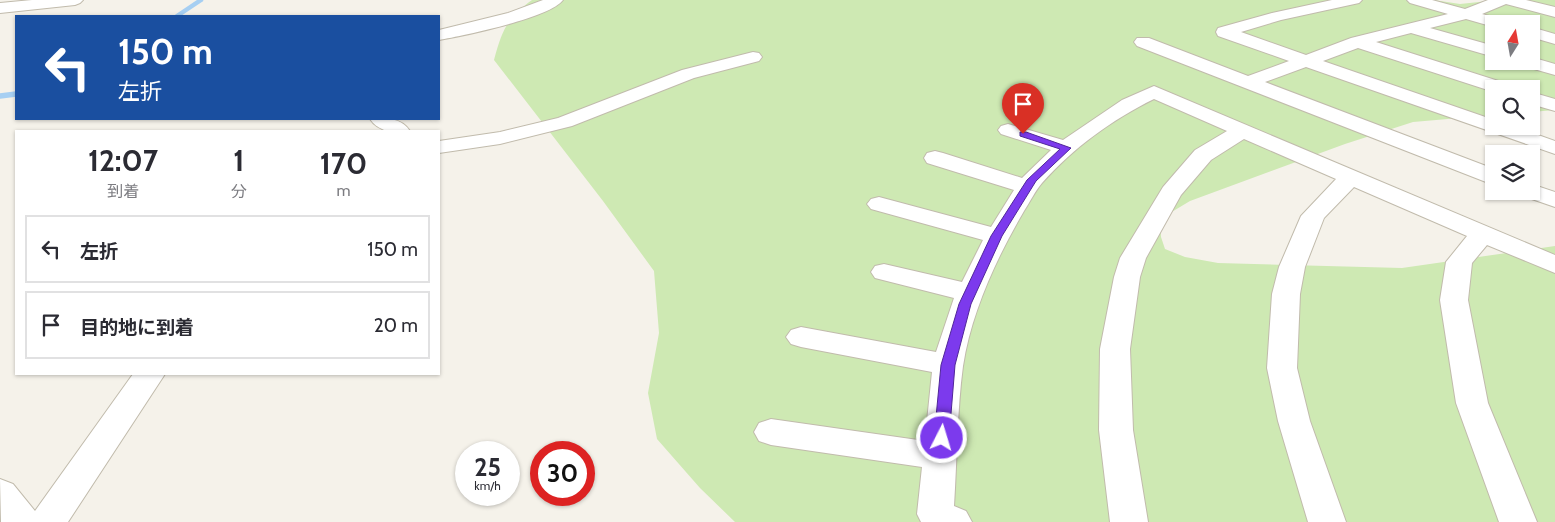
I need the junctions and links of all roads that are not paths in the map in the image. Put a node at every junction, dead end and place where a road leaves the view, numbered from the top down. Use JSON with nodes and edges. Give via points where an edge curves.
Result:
{"nodes":[{"id":1,"x":75,"y":0,"type":"edge"},
{"id":2,"x":555,"y":0,"type":"edge"},
{"id":3,"x":1354,"y":0,"type":"edge"},
{"id":4,"x":1415,"y":0,"type":"edge"},
{"id":5,"x":1502,"y":0,"type":"edge"},
{"id":6,"x":1508,"y":0,"type":"edge"},
{"id":7,"x":0,"y":8,"type":"edge"},
{"id":8,"x":1555,"y":12,"type":"edge"},
{"id":9,"x":1467,"y":14,"type":"junction"},
{"id":10,"x":1485,"y":19,"type":"edge"},
{"id":11,"x":1413,"y":28,"type":"junction"},
{"id":12,"x":440,"y":35,"type":"edge"},
{"id":13,"x":1540,"y":35,"type":"edge"},
{"id":14,"x":1555,"y":39,"type":"edge"},
{"id":15,"x":1143,"y":42,"type":"dead end"},
{"id":16,"x":1357,"y":42,"type":"junction"},
{"id":17,"x":1485,"y":49,"type":"edge"},
{"id":18,"x":753,"y":57,"type":"dead end"},
{"id":19,"x":1307,"y":61,"type":"junction"},
{"id":20,"x":1540,"y":65,"type":"edge"},
{"id":21,"x":1555,"y":70,"type":"edge"},
{"id":22,"x":1249,"y":82,"type":"junction"},
{"id":23,"x":1485,"y":83,"type":"edge"},
{"id":24,"x":1540,"y":101,"type":"edge"},
{"id":25,"x":1555,"y":105,"type":"edge"},
{"id":26,"x":382,"y":120,"type":"edge"},
{"id":27,"x":398,"y":130,"type":"edge"},
{"id":28,"x":1008,"y":130,"type":"dead end"},
{"id":29,"x":1242,"y":131,"type":"junction"},
{"id":30,"x":440,"y":147,"type":"edge"},
{"id":31,"x":1066,"y":148,"type":"junction"},
{"id":32,"x":1555,"y":148,"type":"edge"},
{"id":33,"x":935,"y":158,"type":"dead end"},
{"id":34,"x":1485,"y":174,"type":"edge"},
{"id":35,"x":1350,"y":177,"type":"junction"},
{"id":36,"x":1028,"y":187,"type":"junction"},
{"id":37,"x":1540,"y":194,"type":"edge"},
{"id":38,"x":1555,"y":200,"type":"edge"},
{"id":39,"x":879,"y":204,"type":"dead end"},
{"id":40,"x":1482,"y":234,"type":"junction"},
{"id":41,"x":997,"y":236,"type":"junction"},
{"id":42,"x":1555,"y":265,"type":"edge"},
{"id":43,"x":884,"y":272,"type":"dead end"},
{"id":44,"x":970,"y":293,"type":"junction"},
{"id":45,"x":801,"y":337,"type":"dead end"},
{"id":46,"x":948,"y":365,"type":"junction"},
{"id":47,"x":148,"y":375,"type":"edge"},
{"id":48,"x":771,"y":432,"type":"dead end"},
{"id":49,"x":940,"y":456,"type":"junction"},
{"id":50,"x":0,"y":494,"type":"edge"},
{"id":51,"x":22,"y":522,"type":"edge"},
{"id":52,"x":48,"y":522,"type":"edge"},
{"id":53,"x":952,"y":522,"type":"edge"},
{"id":54,"x":1129,"y":522,"type":"edge"},
{"id":55,"x":1327,"y":522,"type":"edge"},
{"id":56,"x":1518,"y":522,"type":"edge"}],
"edges":[{"from":1,"to":7,"type":"street"},
{"from":2,"to":12,"type":"street","via":[[535,9]]},
{"from":3,"to":19,"type":"street","via":[[1278,16],[1224,32]]},
{"from":4,"to":9,"type":"street"},
{"from":5,"to":9,"type":"street"},
{"from":6,"to":8,"type":"street"},
{"from":9,"to":10,"type":"street"},
{"from":9,"to":11,"type":"street"},
{"from":11,"to":16,"type":"street"},
{"from":11,"to":17,"type":"street"},
{"from":13,"to":14,"type":"street"},
{"from":15,"to":22,"type":"street"},
{"from":16,"to":19,"type":"street"},
{"from":16,"to":23,"type":"street"},
{"from":18,"to":30,"type":"street","via":[[688,74],[565,122],[500,138]]},
{"from":19,"to":22,"type":"street"},
{"from":19,"to":32,"type":"street"},
{"from":20,"to":21,"type":"street"},
{"from":22,"to":34,"type":"street"},
{"from":24,"to":25,"type":"street"},
{"from":26,"to":27,"type":"street"},
{"from":28,"to":31,"type":"street"},
{"from":29,"to":31,"type":"street","via":[[1154,92],[1130,104]]},
{"from":29,"to":35,"type":"street"},
{"from":29,"to":54,"type":"street","via":[[1203,155],[1171,192],[1133,258],[1127,277],[1115,349],[1116,430]]},
{"from":31,"to":36,"type":"street"},
{"from":33,"to":36,"type":"street"},
{"from":35,"to":40,"type":"street"},
{"from":35,"to":55,"type":"street","via":[[1312,216],[1292,266],[1286,294],[1282,368],[1294,421]]},
{"from":36,"to":41,"type":"street"},
{"from":37,"to":38,"type":"street"},
{"from":39,"to":41,"type":"street"},
{"from":40,"to":42,"type":"street"},
{"from":40,"to":56,"type":"street","via":[[1458,262],[1454,300],[1472,404]]},
{"from":41,"to":44,"type":"street"},
{"from":43,"to":44,"type":"street"},
{"from":44,"to":46,"type":"street"},
{"from":45,"to":46,"type":"street"},
{"from":46,"to":49,"type":"street"},
{"from":47,"to":52,"type":"street"},
{"from":48,"to":49,"type":"street"},
{"from":49,"to":53,"type":"street","via":[[935,514]]},
{"from":50,"to":51,"type":"street"}]}
